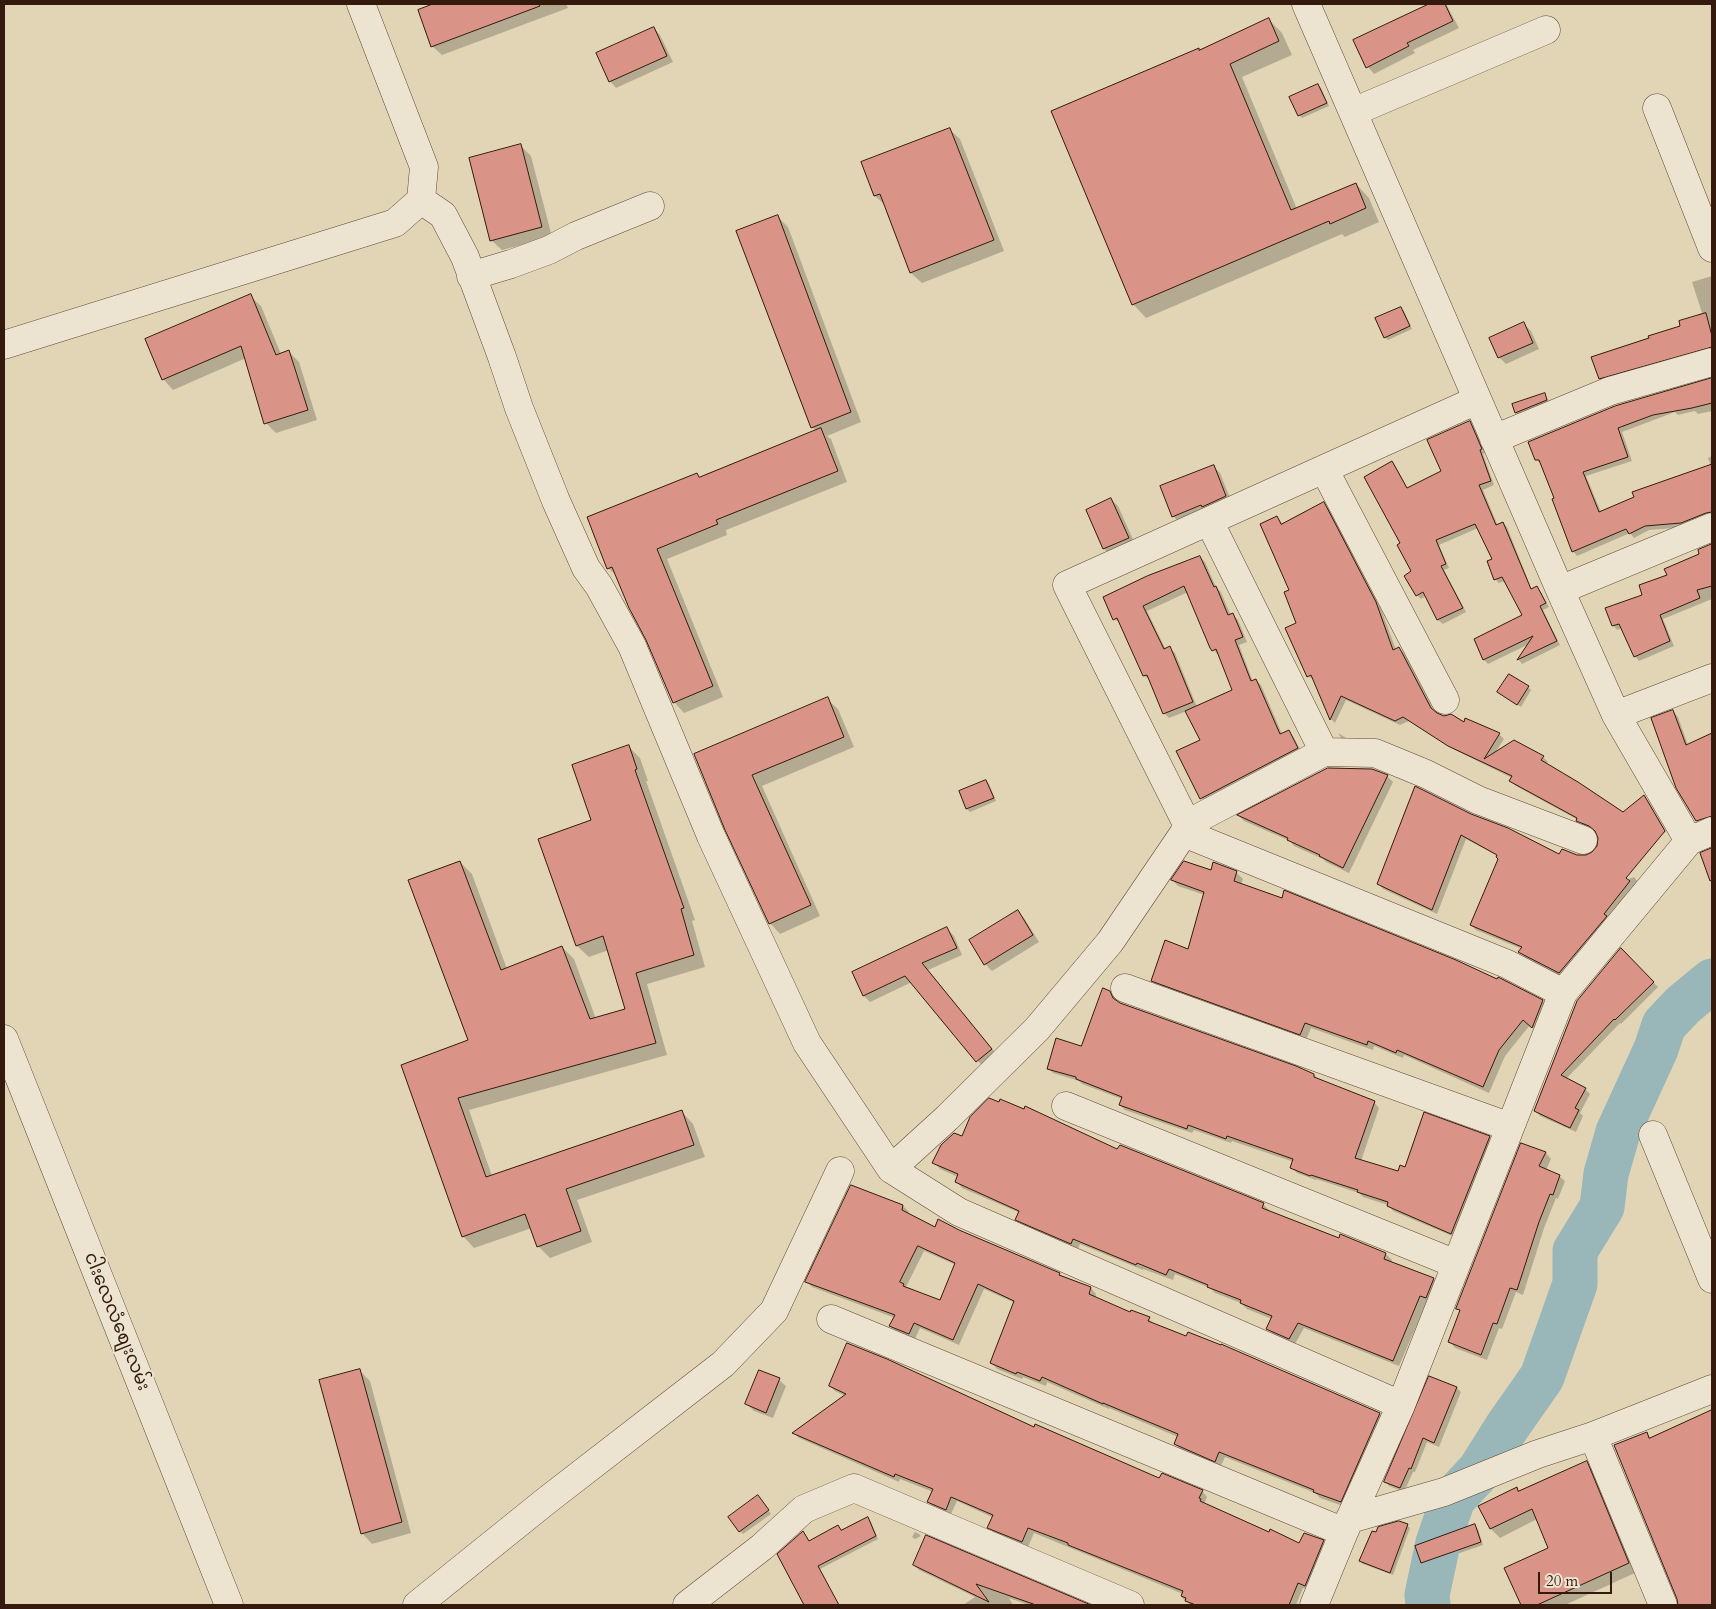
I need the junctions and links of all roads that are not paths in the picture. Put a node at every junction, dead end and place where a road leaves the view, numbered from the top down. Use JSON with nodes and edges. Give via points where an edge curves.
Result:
{"nodes":[{"id":1,"x":360,"y":4,"type":"edge"},
{"id":2,"x":1306,"y":4,"type":"edge"},
{"id":3,"x":1546,"y":30,"type":"dead end"},
{"id":4,"x":1657,"y":108,"type":"dead end"},
{"id":5,"x":1353,"y":112,"type":"junction"},
{"id":6,"x":421,"y":200,"type":"junction"},
{"id":7,"x":650,"y":206,"type":"dead end"},
{"id":8,"x":1712,"y":248,"type":"edge"},
{"id":9,"x":471,"y":276,"type":"junction"},
{"id":10,"x":4,"y":345,"type":"edge"},
{"id":11,"x":1712,"y":362,"type":"edge"},
{"id":12,"x":1478,"y":400,"type":"junction"},
{"id":13,"x":1494,"y":439,"type":"junction"},
{"id":14,"x":1324,"y":469,"type":"junction"},
{"id":15,"x":1209,"y":521,"type":"junction"},
{"id":16,"x":1712,"y":527,"type":"edge"},
{"id":17,"x":1560,"y":590,"type":"junction"},
{"id":18,"x":1712,"y":678,"type":"edge"},
{"id":19,"x":1445,"y":700,"type":"dead end"},
{"id":20,"x":1616,"y":715,"type":"junction"},
{"id":21,"x":1324,"y":752,"type":"junction"},
{"id":22,"x":1185,"y":828,"type":"junction"},
{"id":23,"x":1701,"y":836,"type":"edge"},
{"id":24,"x":1583,"y":840,"type":"dead end"},
{"id":25,"x":1125,"y":988,"type":"dead end"},
{"id":26,"x":1563,"y":993,"type":"junction"},
{"id":27,"x":4,"y":1039,"type":"edge"},
{"id":28,"x":1066,"y":1106,"type":"dead end"},
{"id":29,"x":1510,"y":1127,"type":"junction"},
{"id":30,"x":1653,"y":1135,"type":"dead end"},
{"id":31,"x":891,"y":1169,"type":"junction"},
{"id":32,"x":840,"y":1171,"type":"dead end"},
{"id":33,"x":1456,"y":1264,"type":"junction"},
{"id":34,"x":1712,"y":1279,"type":"edge"},
{"id":35,"x":831,"y":1320,"type":"dead end"},
{"id":36,"x":1712,"y":1389,"type":"edge"},
{"id":37,"x":1401,"y":1405,"type":"junction"},
{"id":38,"x":1593,"y":1436,"type":"junction"},
{"id":39,"x":1347,"y":1526,"type":"junction"},
{"id":40,"x":229,"y":1605,"type":"edge"},
{"id":41,"x":417,"y":1605,"type":"edge"},
{"id":42,"x":686,"y":1605,"type":"edge"},
{"id":43,"x":1130,"y":1605,"type":"edge"},
{"id":44,"x":1314,"y":1605,"type":"edge"},
{"id":45,"x":1663,"y":1605,"type":"edge"}],
"edges":[{"from":1,"to":6,"type":"street","via":[[424,167]]},
{"from":2,"to":5,"type":"street"},
{"from":3,"to":5,"type":"street"},
{"from":4,"to":8,"type":"street"},
{"from":5,"to":12,"type":"street"},
{"from":6,"to":9,"type":"street","via":[[443,215]]},
{"from":6,"to":10,"type":"street","via":[[395,223]]},
{"from":7,"to":9,"type":"street","via":[[541,253]]},
{"from":9,"to":31,"type":"street","via":[[556,501],[586,568],[632,646],[711,836],[807,1043]]},
{"from":11,"to":13,"type":"street","via":[[1610,391]]},
{"from":12,"to":13,"type":"street"},
{"from":12,"to":14,"type":"street"},
{"from":13,"to":17,"type":"street"},
{"from":14,"to":15,"type":"street"},
{"from":14,"to":19,"type":"street"},
{"from":15,"to":21,"type":"street"},
{"from":15,"to":22,"type":"street","via":[[1068,585]]},
{"from":16,"to":17,"type":"street"},
{"from":17,"to":20,"type":"street"},
{"from":18,"to":20,"type":"street"},
{"from":20,"to":23,"type":"street"},
{"from":21,"to":22,"type":"street"},
{"from":21,"to":24,"type":"street","via":[[1374,753],[1478,800]]},
{"from":22,"to":26,"type":"street","via":[[1507,964]]},
{"from":22,"to":31,"type":"street","via":[[1110,942],[1037,1029]]},
{"from":23,"to":26,"type":"street"},
{"from":25,"to":29,"type":"street"},
{"from":26,"to":29,"type":"street"},
{"from":27,"to":40,"type":"street","name":"ငါးလေလံစျေးလမ်း"},
{"from":28,"to":33,"type":"street"},
{"from":29,"to":33,"type":"street"},
{"from":30,"to":34,"type":"street"},
{"from":31,"to":37,"type":"street","via":[[959,1212]]},
{"from":32,"to":41,"type":"street","via":[[774,1310],[723,1364]]},
{"from":33,"to":37,"type":"street"},
{"from":35,"to":39,"type":"street"},
{"from":36,"to":38,"type":"street"},
{"from":37,"to":39,"type":"street"},
{"from":38,"to":39,"type":"street"},
{"from":38,"to":45,"type":"street"},
{"from":39,"to":44,"type":"street"},
{"from":42,"to":43,"type":"street","via":[[762,1548],[804,1510],[854,1488]]}]}
